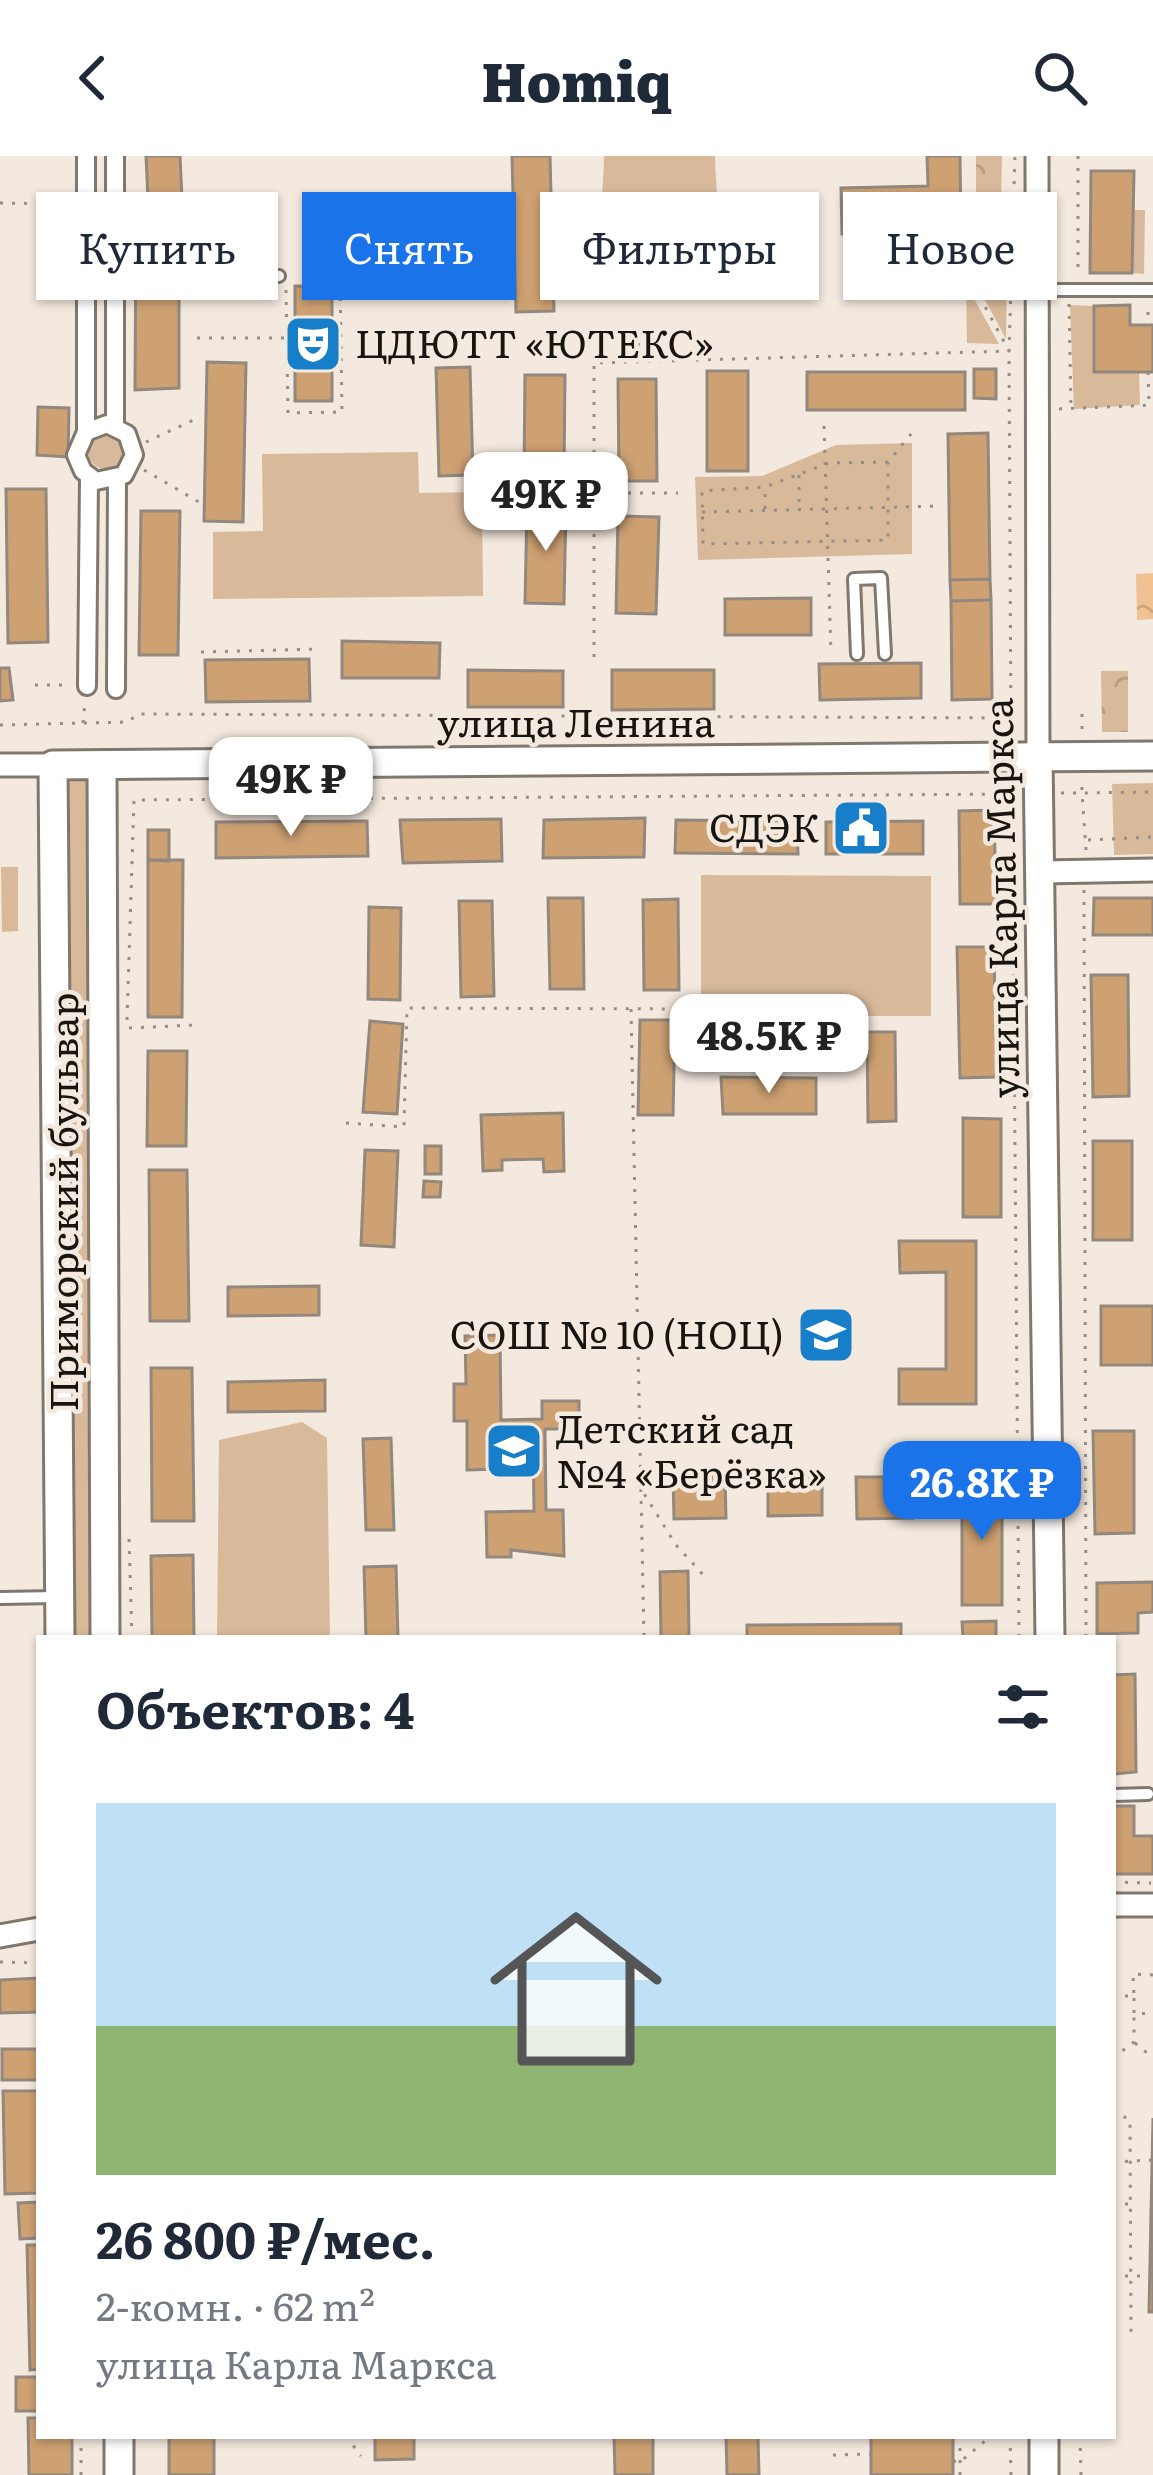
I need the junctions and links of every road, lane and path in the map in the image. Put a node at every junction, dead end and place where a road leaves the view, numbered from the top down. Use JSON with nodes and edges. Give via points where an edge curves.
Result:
{"nodes":[{"id":1,"x":86,"y":156,"type":"edge"},
{"id":2,"x":115,"y":156,"type":"edge"},
{"id":3,"x":1015,"y":156,"type":"edge"},
{"id":4,"x":1037,"y":156,"type":"edge"},
{"id":5,"x":86,"y":192,"type":"edge"},
{"id":6,"x":116,"y":192,"type":"edge"},
{"id":7,"x":1038,"y":192,"type":"edge"},
{"id":8,"x":0,"y":203,"type":"edge"},
{"id":9,"x":36,"y":203,"type":"edge"},
{"id":10,"x":278,"y":276,"type":"edge"},
{"id":11,"x":282,"y":276,"type":"joint"},
{"id":12,"x":1057,"y":290,"type":"edge"},
{"id":13,"x":1153,"y":290,"type":"edge"},
{"id":14,"x":86,"y":300,"type":"edge"},
{"id":15,"x":116,"y":300,"type":"edge"},
{"id":16,"x":340,"y":300,"type":"edge"},
{"id":17,"x":981,"y":300,"type":"edge"},
{"id":18,"x":1040,"y":300,"type":"edge"},
{"id":19,"x":1148,"y":312,"type":"dead end"},
{"id":20,"x":1148,"y":325,"type":"dead end"},
{"id":21,"x":197,"y":338,"type":"dead end"},
{"id":22,"x":286,"y":338,"type":"junction"},
{"id":23,"x":626,"y":339,"type":"dead end"},
{"id":24,"x":1009,"y":351,"type":"junction"},
{"id":25,"x":683,"y":362,"type":"junction"},
{"id":26,"x":1148,"y":372,"type":"dead end"},
{"id":27,"x":1151,"y":405,"type":"edge"},
{"id":28,"x":1052,"y":409,"type":"dead end"},
{"id":29,"x":198,"y":418,"type":"dead end"},
{"id":30,"x":115,"y":426,"type":"junction"},
{"id":31,"x":824,"y":426,"type":"dead end"},
{"id":32,"x":916,"y":428,"type":"dead end"},
{"id":33,"x":86,"y":432,"type":"junction"},
{"id":34,"x":133,"y":455,"type":"junction"},
{"id":35,"x":889,"y":462,"type":"junction"},
{"id":36,"x":829,"y":463,"type":"junction"},
{"id":37,"x":799,"y":475,"type":"junction"},
{"id":38,"x":89,"y":477,"type":"junction"},
{"id":39,"x":117,"y":479,"type":"junction"},
{"id":40,"x":765,"y":487,"type":"junction"},
{"id":41,"x":496,"y":493,"type":"dead end"},
{"id":42,"x":594,"y":493,"type":"junction"},
{"id":43,"x":678,"y":493,"type":"dead end"},
{"id":44,"x":199,"y":502,"type":"dead end"},
{"id":45,"x":940,"y":506,"type":"dead end"},
{"id":46,"x":829,"y":508,"type":"junction"},
{"id":47,"x":888,"y":508,"type":"junction"},
{"id":48,"x":799,"y":509,"type":"junction"},
{"id":49,"x":765,"y":510,"type":"junction"},
{"id":50,"x":702,"y":512,"type":"junction"},
{"id":51,"x":830,"y":542,"type":"junction"},
{"id":52,"x":320,"y":649,"type":"dead end"},
{"id":53,"x":201,"y":652,"type":"dead end"},
{"id":54,"x":831,"y":654,"type":"dead end"},
{"id":55,"x":857,"y":654,"type":"dead end"},
{"id":56,"x":885,"y":654,"type":"dead end"},
{"id":57,"x":594,"y":658,"type":"dead end"},
{"id":58,"x":87,"y":686,"type":"joint"},
{"id":59,"x":116,"y":689,"type":"dead end"},
{"id":60,"x":1082,"y":714,"type":"dead end"},
{"id":61,"x":1010,"y":718,"type":"junction"},
{"id":62,"x":0,"y":724,"type":"edge"},
{"id":63,"x":83,"y":724,"type":"junction"},
{"id":64,"x":1083,"y":756,"type":"junction"},
{"id":65,"x":1153,"y":756,"type":"edge"},
{"id":66,"x":1025,"y":757,"type":"junction"},
{"id":67,"x":0,"y":764,"type":"edge"},
{"id":68,"x":53,"y":765,"type":"junction"},
{"id":69,"x":102,"y":766,"type":"junction"},
{"id":70,"x":1153,"y":792,"type":"edge"},
{"id":71,"x":1082,"y":793,"type":"junction"},
{"id":72,"x":1026,"y":794,"type":"junction"},
{"id":73,"x":1153,"y":838,"type":"edge"},
{"id":74,"x":1086,"y":840,"type":"junction"},
{"id":75,"x":1153,"y":870,"type":"edge"},
{"id":76,"x":1085,"y":871,"type":"junction"},
{"id":77,"x":1042,"y":872,"type":"junction"},
{"id":78,"x":632,"y":1009,"type":"junction"},
{"id":79,"x":691,"y":1009,"type":"dead end"},
{"id":80,"x":196,"y":1025,"type":"dead end"},
{"id":81,"x":346,"y":1123,"type":"dead end"},
{"id":82,"x":638,"y":1484,"type":"junction"},
{"id":83,"x":129,"y":1537,"type":"dead end"},
{"id":84,"x":707,"y":1579,"type":"dead end"},
{"id":85,"x":59,"y":1597,"type":"junction"},
{"id":86,"x":0,"y":1598,"type":"edge"},
{"id":87,"x":59,"y":1635,"type":"edge"},
{"id":88,"x":105,"y":1635,"type":"edge"},
{"id":89,"x":132,"y":1635,"type":"edge"},
{"id":90,"x":644,"y":1635,"type":"edge"},
{"id":91,"x":1018,"y":1635,"type":"edge"},
{"id":92,"x":1050,"y":1635,"type":"edge"},
{"id":93,"x":1086,"y":1635,"type":"edge"},
{"id":94,"x":1148,"y":1794,"type":"dead end"},
{"id":95,"x":1116,"y":1795,"type":"edge"},
{"id":96,"x":1116,"y":1882,"type":"edge"},
{"id":97,"x":1153,"y":1883,"type":"edge"},
{"id":98,"x":1116,"y":1905,"type":"edge"},
{"id":99,"x":1153,"y":1905,"type":"edge"},
{"id":100,"x":36,"y":1930,"type":"edge"},
{"id":101,"x":0,"y":1936,"type":"edge"},
{"id":102,"x":0,"y":1962,"type":"edge"},
{"id":103,"x":36,"y":1964,"type":"edge"},
{"id":104,"x":1153,"y":1975,"type":"edge"},
{"id":105,"x":1116,"y":1996,"type":"edge"},
{"id":106,"x":1134,"y":1996,"type":"junction"},
{"id":107,"x":1153,"y":2013,"type":"edge"},
{"id":108,"x":1134,"y":2014,"type":"junction"},
{"id":109,"x":1134,"y":2042,"type":"junction"},
{"id":110,"x":1116,"y":2056,"type":"edge"},
{"id":111,"x":1153,"y":2058,"type":"edge"},
{"id":112,"x":1116,"y":2113,"type":"edge"},
{"id":113,"x":1152,"y":2160,"type":"edge"},
{"id":114,"x":1116,"y":2162,"type":"edge"},
{"id":115,"x":1130,"y":2162,"type":"junction"},
{"id":116,"x":1116,"y":2204,"type":"edge"},
{"id":117,"x":1130,"y":2204,"type":"junction"},
{"id":118,"x":1131,"y":2275,"type":"junction"},
{"id":119,"x":1116,"y":2276,"type":"edge"},
{"id":120,"x":1150,"y":2276,"type":"dead end"},
{"id":121,"x":1131,"y":2337,"type":"dead end"},
{"id":122,"x":81,"y":2439,"type":"edge"},
{"id":123,"x":118,"y":2439,"type":"edge"},
{"id":124,"x":348,"y":2439,"type":"edge"},
{"id":125,"x":960,"y":2439,"type":"edge"},
{"id":126,"x":987,"y":2439,"type":"edge"},
{"id":127,"x":1010,"y":2439,"type":"edge"},
{"id":128,"x":1044,"y":2439,"type":"edge"},
{"id":129,"x":1080,"y":2439,"type":"edge"},
{"id":130,"x":871,"y":2453,"type":"dead end"},
{"id":131,"x":832,"y":2455,"type":"dead end"},
{"id":132,"x":362,"y":2456,"type":"dead end"},
{"id":133,"x":953,"y":2462,"type":"dead end"},
{"id":134,"x":960,"y":2462,"type":"junction"},
{"id":135,"x":81,"y":2475,"type":"edge"},
{"id":136,"x":119,"y":2475,"type":"edge"},
{"id":137,"x":960,"y":2475,"type":"edge"},
{"id":138,"x":1011,"y":2475,"type":"edge"},
{"id":139,"x":1044,"y":2475,"type":"edge"},
{"id":140,"x":1081,"y":2475,"type":"edge"}],
"edges":[{"from":1,"to":5,"type":"street"},
{"from":2,"to":6,"type":"street"},
{"from":3,"to":24,"type":"path"},
{"from":4,"to":7,"type":"street","name":"улица Карла Маркса"},
{"from":8,"to":9,"type":"path"},
{"from":10,"to":11,"type":"lane"},
{"from":11,"to":22,"type":"path"},
{"from":12,"to":13,"type":"lane"},
{"from":14,"to":33,"type":"street"},
{"from":15,"to":30,"type":"street"},
{"from":16,"to":22,"type":"path","via":[[342,412],[287,412]]},
{"from":17,"to":24,"type":"path"},
{"from":18,"to":66,"type":"street","name":"улица Карла Маркса"},
{"from":19,"to":20,"type":"path"},
{"from":21,"to":22,"type":"path"},
{"from":23,"to":25,"type":"path"},
{"from":24,"to":25,"type":"path"},
{"from":24,"to":61,"type":"path"},
{"from":25,"to":42,"type":"path","via":[[594,363]]},
{"from":26,"to":27,"type":"path"},
{"from":27,"to":28,"type":"path"},
{"from":29,"to":34,"type":"path"},
{"from":30,"to":33,"type":"street"},
{"from":30,"to":34,"type":"street"},
{"from":31,"to":36,"type":"path"},
{"from":32,"to":35,"type":"path"},
{"from":33,"to":38,"type":"street","via":[[76,455]]},
{"from":34,"to":39,"type":"street"},
{"from":34,"to":44,"type":"path"},
{"from":35,"to":36,"type":"path"},
{"from":35,"to":47,"type":"path"},
{"from":36,"to":37,"type":"path"},
{"from":36,"to":46,"type":"path"},
{"from":37,"to":40,"type":"path"},
{"from":37,"to":48,"type":"path"},
{"from":38,"to":39,"type":"street"},
{"from":38,"to":58,"type":"street"},
{"from":39,"to":59,"type":"street"},
{"from":40,"to":49,"type":"path"},
{"from":40,"to":50,"type":"path","via":[[702,490]]},
{"from":41,"to":42,"type":"path"},
{"from":42,"to":43,"type":"path"},
{"from":42,"to":57,"type":"path"},
{"from":45,"to":47,"type":"path"},
{"from":46,"to":47,"type":"path"},
{"from":46,"to":48,"type":"path"},
{"from":46,"to":51,"type":"path"},
{"from":47,"to":51,"type":"path","via":[[888,540]]},
{"from":48,"to":49,"type":"path"},
{"from":49,"to":50,"type":"path"},
{"from":50,"to":51,"type":"path","via":[[703,544]]},
{"from":51,"to":54,"type":"path"},
{"from":52,"to":53,"type":"path"},
{"from":55,"to":56,"type":"lane","via":[[854,579],[881,578]]},
{"from":58,"to":63,"type":"path"},
{"from":60,"to":64,"type":"path"},
{"from":61,"to":63,"type":"path","via":[[139,714]]},
{"from":61,"to":66,"type":"path"},
{"from":62,"to":63,"type":"path"},
{"from":64,"to":65,"type":"street","name":"улица Ленина"},
{"from":64,"to":66,"type":"street","name":"улица Ленина"},
{"from":64,"to":71,"type":"path"},
{"from":66,"to":69,"type":"street","name":"улица Ленина"},
{"from":66,"to":72,"type":"street","name":"улица Карла Маркса"},
{"from":66,"to":72,"type":"path"},
{"from":67,"to":68,"type":"street","name":"улица Ленина"},
{"from":68,"to":69,"type":"street","name":"улица Ленина"},
{"from":68,"to":85,"type":"street","name":"Приморский бульвар"},
{"from":69,"to":88,"type":"street","name":"Приморский бульвар"},
{"from":70,"to":71,"type":"path"},
{"from":71,"to":72,"type":"path"},
{"from":71,"to":74,"type":"path"},
{"from":72,"to":77,"type":"street","name":"улица Карла Маркса"},
{"from":72,"to":80,"type":"path","via":[[134,800],[127,1028]]},
{"from":72,"to":91,"type":"path"},
{"from":73,"to":74,"type":"path"},
{"from":74,"to":76,"type":"path"},
{"from":75,"to":76,"type":"street"},
{"from":76,"to":77,"type":"street"},
{"from":76,"to":93,"type":"path"},
{"from":77,"to":92,"type":"street","name":"улица Карла Маркса"},
{"from":78,"to":79,"type":"path"},
{"from":78,"to":81,"type":"path","via":[[407,1008],[404,1127]]},
{"from":78,"to":82,"type":"path"},
{"from":82,"to":84,"type":"path"},
{"from":82,"to":90,"type":"path"},
{"from":83,"to":89,"type":"path"},
{"from":85,"to":86,"type":"lane"},
{"from":85,"to":87,"type":"street","name":"Приморский бульвар"},
{"from":94,"to":95,"type":"lane"},
{"from":96,"to":97,"type":"path"},
{"from":98,"to":99,"type":"street"},
{"from":100,"to":101,"type":"street"},
{"from":102,"to":103,"type":"path"},
{"from":104,"to":106,"type":"path","via":[[1133,1975]]},
{"from":105,"to":106,"type":"path"},
{"from":106,"to":108,"type":"path"},
{"from":107,"to":108,"type":"path"},
{"from":108,"to":109,"type":"path"},
{"from":109,"to":110,"type":"path"},
{"from":109,"to":111,"type":"path"},
{"from":112,"to":115,"type":"path","via":[[1130,2120]]},
{"from":113,"to":115,"type":"path"},
{"from":114,"to":115,"type":"path"},
{"from":115,"to":117,"type":"path"},
{"from":116,"to":117,"type":"path"},
{"from":117,"to":118,"type":"path"},
{"from":118,"to":119,"type":"path"},
{"from":118,"to":120,"type":"path"},
{"from":118,"to":121,"type":"path"},
{"from":122,"to":135,"type":"path"},
{"from":123,"to":136,"type":"street"},
{"from":124,"to":132,"type":"path"},
{"from":125,"to":134,"type":"path"},
{"from":126,"to":134,"type":"path"},
{"from":127,"to":138,"type":"path"},
{"from":128,"to":139,"type":"street"},
{"from":129,"to":140,"type":"path"},
{"from":130,"to":131,"type":"path"},
{"from":133,"to":134,"type":"path"},
{"from":134,"to":137,"type":"path"}]}
